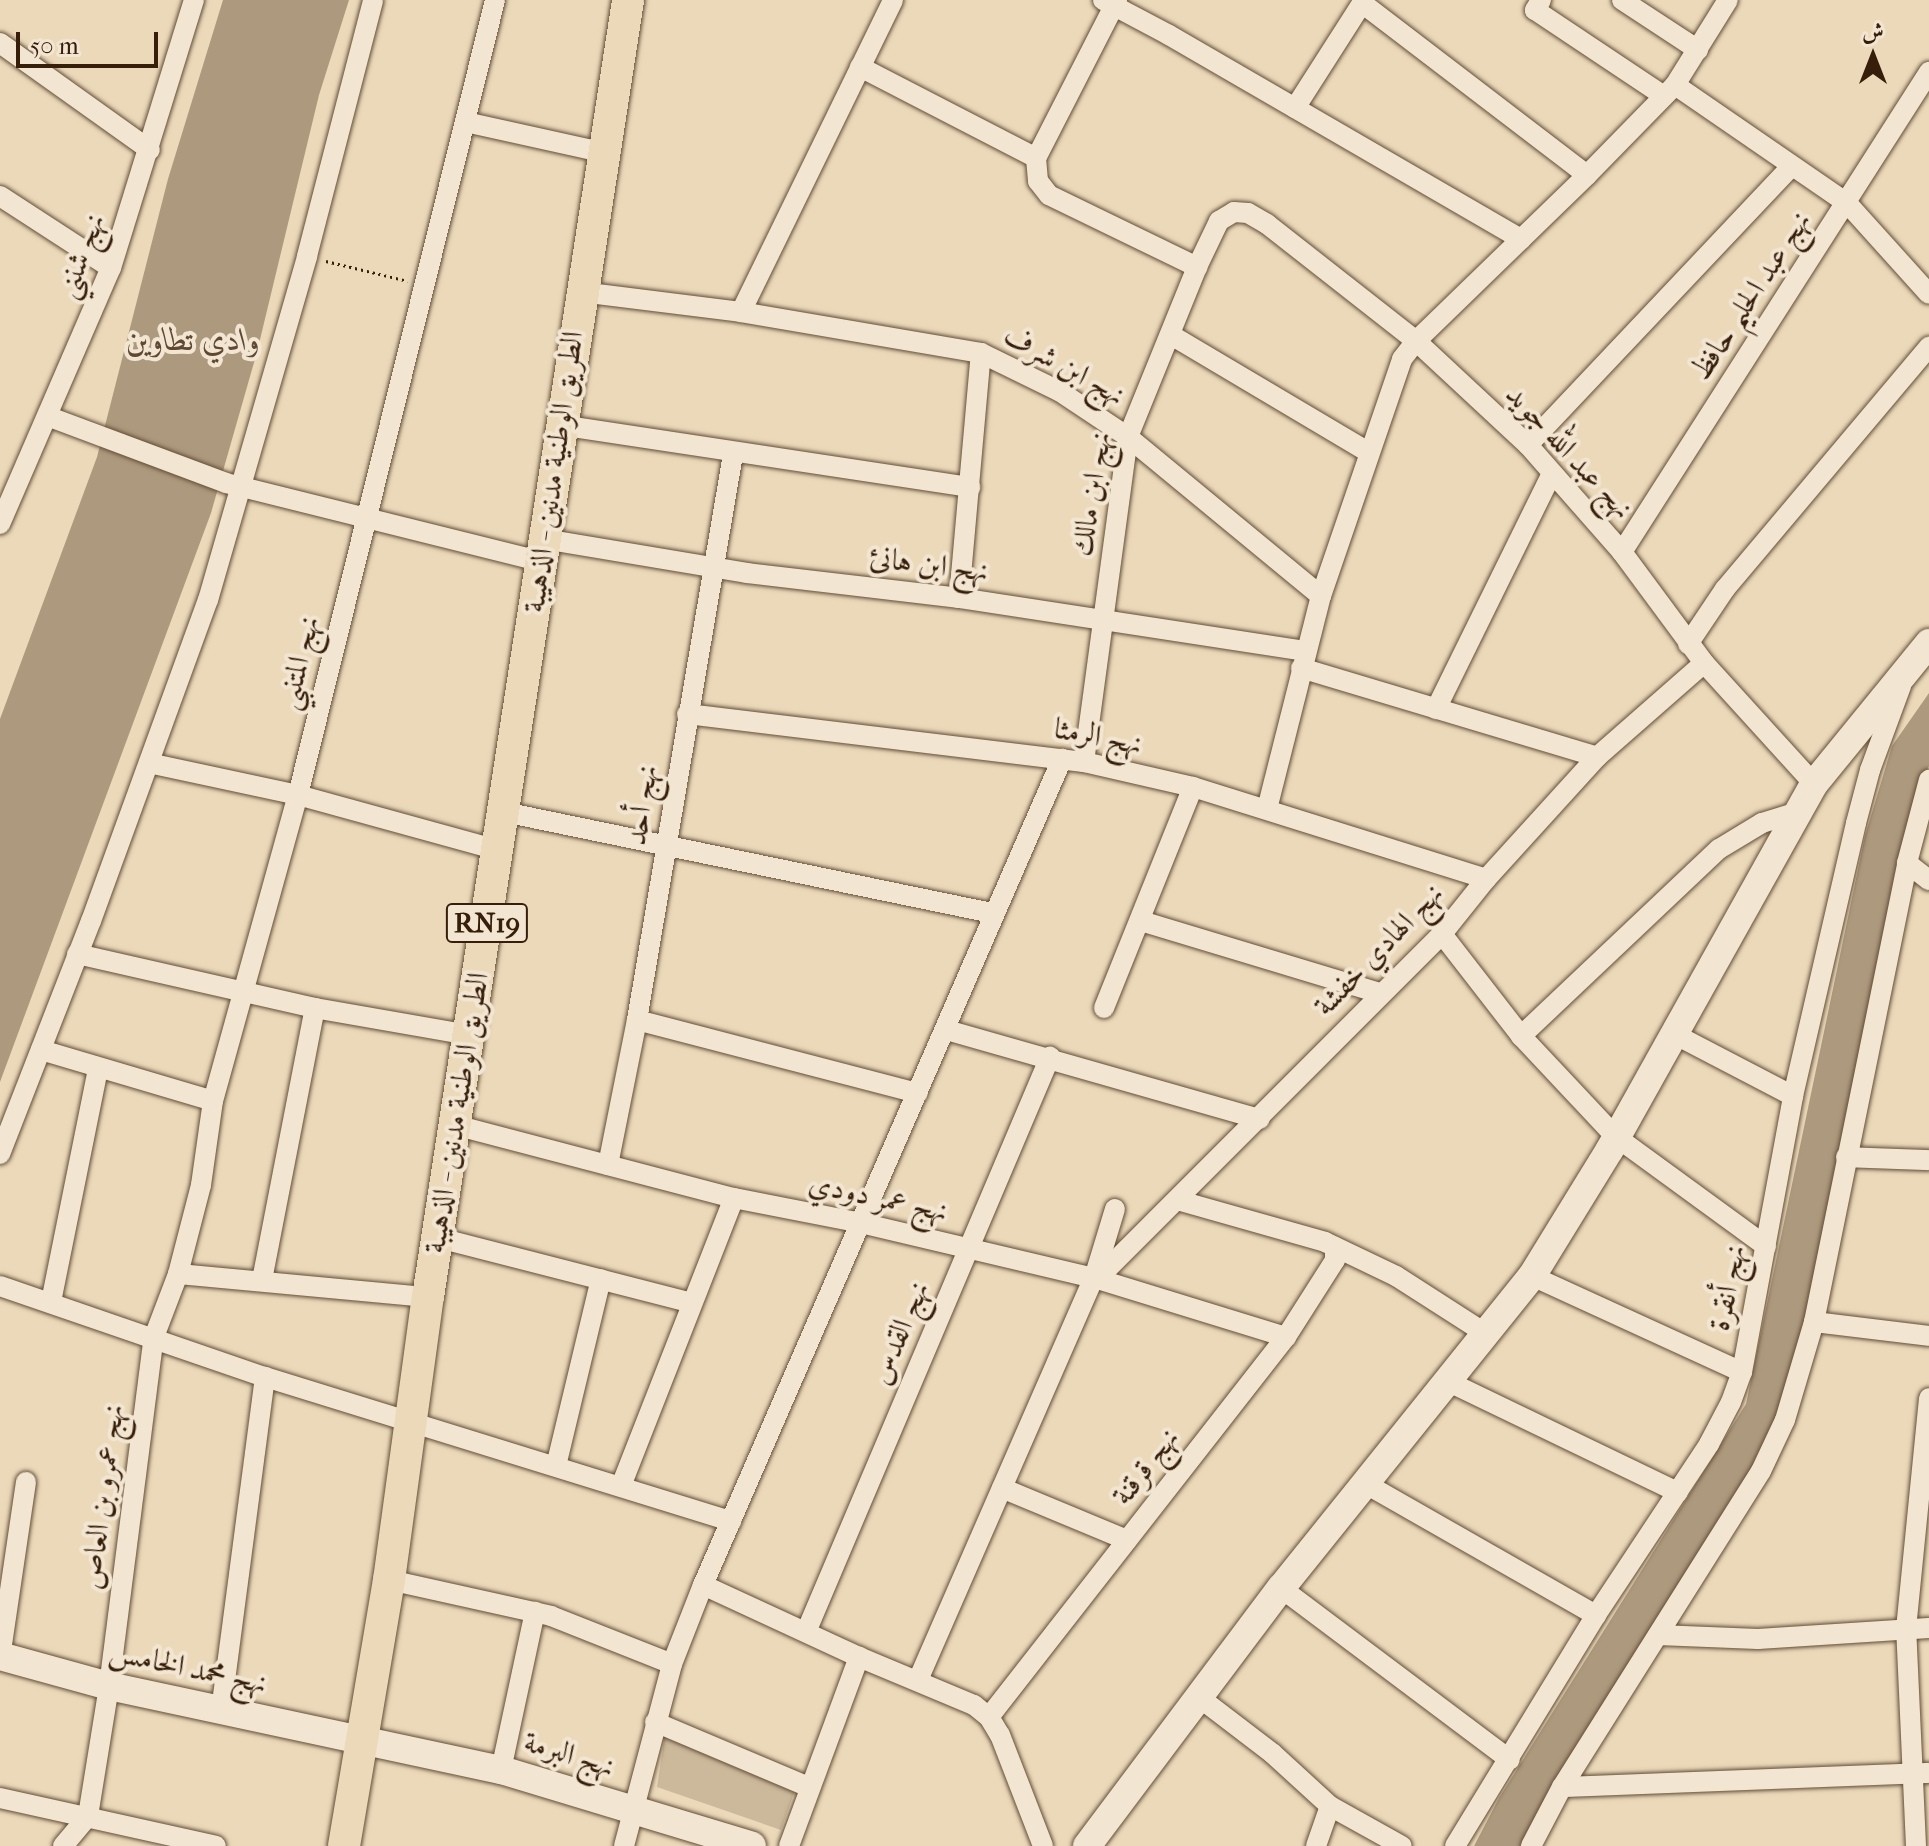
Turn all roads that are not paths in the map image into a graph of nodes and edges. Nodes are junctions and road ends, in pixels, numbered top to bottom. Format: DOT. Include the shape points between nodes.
graph roads {
  1 [pos="194,0"];
  2 [pos="373,0"];
  3 [pos="495,0"];
  4 [pos="628,0"];
  5 [pos="893,0"];
  6 [pos="1541,0"];
  7 [pos="1622,0"];
  8 [pos="1728,0"];
  9 [pos="1112,2"];
  10 [pos="1363,2"];
  11 [pos="0,43"];
  12 [pos="1698,50"];
  13 [pos="860,67"];
  14 [pos="1929,72"];
  15 [pos="1670,91"];
  16 [pos="1295,108"];
  17 [pos="465,122"];
  18 [pos="150,150"];
  19 [pos="602,152"];
  20 [pos="1036,158"];
  21 [pos="1792,166"];
  22 [pos="1587,175"];
  23 [pos="0,196"];
  24 [pos="1847,203"];
  25 [pos="1234,212"];
  26 [pos="1521,239"];
  27 [pos="1197,267"];
  28 [pos="111,268"];
  29 [pos="581,292"];
  30 [pos="1929,294"];
  31 [pos="741,312"];
  32 [pos="1171,335"];
  33 [pos="1416,341"];
  34 [pos="1929,347"];
  35 [pos="981,353"];
  36 [pos="47,416"];
  37 [pos="560,425"];
  38 [pos="1128,437"];
  39 [pos="1528,445"];
  40 [pos="1368,452"];
  41 [pos="733,454"];
  42 [pos="1551,475"];
  43 [pos="234,485"];
  44 [pos="970,487"];
  45 [pos="365,520"];
  46 [pos="0,524"];
  47 [pos="542,550"];
  48 [pos="1622,552"];
  49 [pos="712,566"];
  50 [pos="1321,596"];
  51 [pos="959,598"];
  52 [pos="1103,619"];
  53 [pos="1929,643"];
  54 [pos="1688,644"];
  55 [pos="1304,659"];
  56 [pos="1704,663"];
  57 [pos="1904,678"];
  58 [pos="1436,709"];
  59 [pos="687,714"];
  60 [pos="1597,757"];
  61 [pos="1062,759"];
  62 [pos="1084,762"];
  63 [pos="149,763"];
  64 [pos="1929,780"];
  65 [pos="1814,784"];
  66 [pos="1193,787"];
  67 [pos="298,795"];
  68 [pos="1267,809"];
  69 [pos="504,812"];
  70 [pos="1798,812"];
  71 [pos="665,846"];
  72 [pos="498,850"];
  73 [pos="1907,863"];
  74 [pos="1486,879"];
  75 [pos="1929,880"];
  76 [pos="993,913"];
  77 [pos="1141,921"];
  78 [pos="1442,934"];
  79 [pos="77,954"];
  80 [pos="246,990"];
  81 [pos="1379,993"];
  82 [pos="315,1008"];
  83 [pos="1104,1008"];
  84 [pos="637,1020"];
  85 [pos="947,1030"];
  86 [pos="469,1035"];
  87 [pos="1676,1035"];
  88 [pos="1521,1036"];
  89 [pos="41,1050"];
  90 [pos="1050,1057"];
  91 [pos="98,1068"];
  92 [pos="918,1093"];
  93 [pos="1793,1096"];
  94 [pos="213,1101"];
  95 [pos="1260,1119"];
  96 [pos="455,1125"];
  97 [pos="1615,1136"];
  98 [pos="0,1154"];
  99 [pos="1846,1157"];
  100 [pos="1929,1160"];
  101 [pos="608,1165"];
  102 [pos="734,1198"];
  103 [pos="1177,1200"];
  104 [pos="1115,1209"];
  105 [pos="861,1223"];
  106 [pos="439,1238"];
  107 [pos="1766,1246"];
  108 [pos="1335,1247"];
  109 [pos="968,1249"];
  110 [pos="178,1274"];
  111 [pos="1532,1276"];
  112 [pos="1096,1278"];
  113 [pos="601,1279"];
  114 [pos="262,1280"];
  115 [pos="0,1286"];
  116 [pos="428,1297"];
  117 [pos="51,1302"];
  118 [pos="692,1303"];
  119 [pos="1814,1322"];
  120 [pos="1488,1335"];
  121 [pos="1929,1336"];
  122 [pos="154,1337"];
  123 [pos="1286,1337"];
  124 [pos="1742,1372"];
  125 [pos="265,1377"];
  126 [pos="1449,1382"];
  127 [pos="1929,1398"];
  128 [pos="413,1421"];
  129 [pos="556,1466"];
  130 [pos="1924,1474"];
  131 [pos="26,1482"];
  132 [pos="1366,1484"];
  133 [pos="621,1486"];
  134 [pos="1002,1488"];
  135 [pos="1678,1492"];
  136 [pos="731,1521"];
  137 [pos="1127,1540"];
  138 [pos="389,1580"];
  139 [pos="703,1585"];
  140 [pos="1281,1588"];
  141 [pos="535,1612"];
  142 [pos="1596,1615"];
  143 [pos="1929,1628"];
  144 [pos="1906,1629"];
  145 [pos="806,1632"];
  146 [pos="1658,1635"];
  147 [pos="0,1657"];
  148 [pos="859,1657"];
  149 [pos="672,1664"];
  150 [pos="918,1680"];
  151 [pos="109,1686"];
  152 [pos="1200,1698"];
  153 [pos="221,1711"];
  154 [pos="989,1717"];
  155 [pos="655,1722"];
  156 [pos="363,1739"];
  157 [pos="1510,1760"];
  158 [pos="501,1770"];
  159 [pos="1921,1774"];
  160 [pos="809,1787"];
  161 [pos="1562,1787"];
  162 [pos="0,1798"];
  163 [pos="1330,1806"];
  164 [pos="635,1811"];
  165 [pos="88,1816"];
  166 [pos="350,1844"];
  167 [pos="63,1846"];
  168 [pos="216,1846"];
  169 [pos="624,1846"];
  170 [pos="752,1846"];
  171 [pos="789,1846"];
  172 [pos="1043,1846"];
  173 [pos="1087,1846"];
  174 [pos="1316,1846"];
  175 [pos="1402,1846"];
  176 [pos="1455,1846"];
  177 [pos="1531,1846"];
  178 [pos="1916,1846"];
  1 -- 18 [label="street, نهج شنني"];
  2 -- 43 [label="street" via="307,256"];
  3 -- 17 [label="street, نهج المتنبي"];
  4 -- 19 [label="main road, الطريق الوطنية مدنين - الذهيبة / RN19"];
  5 -- 13 [label="street"];
  6 -- 15 [label="street" via="1535,10"];
  7 -- 12 [label="street"];
  8 -- 12 [label="street"];
  9 -- 16 [label="street"];
  9 -- 20 [label="street"];
  10 -- 16 [label="street"];
  10 -- 22 [label="street"];
  11 -- 18 [label="street"];
  12 -- 15 [label="street"];
  13 -- 20 [label="street"];
  13 -- 31 [label="street"];
  14 -- 24 [label="street, نهج عبد الحليم حافظ"];
  15 -- 21 [label="street"];
  15 -- 22 [label="street"];
  16 -- 26 [label="street"];
  17 -- 19 [label="street"];
  17 -- 45 [label="street, نهج المتنبي"];
  18 -- 28 [label="street, نهج شنني"];
  19 -- 29 [label="main road, الطريق الوطنية مدنين - الذهيبة / RN19"];
  20 -- 27 [label="street" via="1038,181 1049,195"];
  21 -- 24 [label="street"];
  21 -- 39 [label="street"];
  22 -- 26 [label="street"];
  23 -- 28 [label="street"];
  24 -- 30 [label="street"];
  24 -- 48 [label="street, نهج عبد الحليم حافظ"];
  25 -- 27 [label="street, نهج ابن مالك" via="1219,221"];
  25 -- 33 [label="street, نهج عبد الله جويد" via="1267,224"];
  26 -- 33 [label="street"];
  27 -- 32 [label="street, نهج ابن مالك"];
  28 -- 36 [label="street, نهج شنني"];
  29 -- 31 [label="street, نهج ابن شرف"];
  29 -- 37 [label="main road, الطريق الوطنية مدنين - الذهيبة / RN19"];
  31 -- 35 [label="street, نهج ابن شرف"];
  32 -- 38 [label="street, نهج ابن مالك"];
  32 -- 40 [label="street"];
  33 -- 39 [label="street, نهج عبد الله جويد"];
  33 -- 40 [label="street" via="1402,359"];
  34 -- 54 [label="street" via="1725,589"];
  35 -- 38 [label="street, نهج ابن شرف" via="1059,391"];
  35 -- 44 [label="street"];
  36 -- 43 [label="street, نهج ابن هانئ"];
  36 -- 46 [label="street, نهج شنني"];
  37 -- 41 [label="street"];
  37 -- 47 [label="main road, الطريق الوطنية مدنين - الذهيبة / RN19"];
  38 -- 50 [label="street, نهج ابن شرف"];
  38 -- 52 [label="street, نهج ابن مالك"];
  39 -- 42 [label="street, نهج عبد الله جويد"];
  40 -- 50 [label="street"];
  41 -- 44 [label="street"];
  41 -- 49 [label="street, نهج أحد"];
  42 -- 48 [label="street, نهج عبد الله جويد"];
  42 -- 58 [label="street"];
  43 -- 45 [label="street, نهج ابن هانئ"];
  43 -- 63 [label="street" via="208,600"];
  44 -- 51 [label="street"];
  45 -- 47 [label="street, نهج ابن هانئ"];
  45 -- 67 [label="street, نهج المتنبي"];
  47 -- 49 [label="street, نهج ابن هانئ"];
  47 -- 69 [label="main road, الطريق الوطنية مدنين - الذهيبة / RN19"];
  48 -- 54 [label="street, نهج عبد الله جويد"];
  49 -- 51 [label="street, نهج ابن هانئ"];
  49 -- 59 [label="street, نهج أحد"];
  50 -- 55 [label="street"];
  51 -- 52 [label="street, نهج ابن هانئ"];
  52 -- 55 [label="street, نهج ابن هانئ"];
  52 -- 62 [label="street, نهج ابن مالك"];
  53 -- 57 [label="main road"];
  54 -- 56 [label="street, نهج عبد الله جويد"];
  55 -- 58 [label="street, نهج ابن هانئ"];
  55 -- 68 [label="street"];
  56 -- 60 [label="street, نهج الهادي خفشة"];
  56 -- 65 [label="street, نهج عبد الله جويد"];
  57 -- 65 [label="main road"];
  57 -- 93 [label="street, نهج أنقرة" via="1859,810"];
  58 -- 60 [label="street, نهج ابن هانئ"];
  59 -- 61 [label="street, نهج الرمثا"];
  59 -- 71 [label="street, نهج أحد"];
  60 -- 74 [label="street, نهج الهادي خفشة"];
  61 -- 62 [label="street, نهج الرمثا"];
  61 -- 76 [label="street"];
  62 -- 66 [label="street, نهج الرمثا"];
  63 -- 67 [label="street"];
  63 -- 79 [label="street"];
  64 -- 73 [label="street"];
  65 -- 70 [label="main road"];
  66 -- 68 [label="street, نهج الرمثا"];
  66 -- 77 [label="street"];
  67 -- 72 [label="street"];
  67 -- 80 [label="street, نهج المتنبي"];
  68 -- 74 [label="street, نهج الرمثا"];
  69 -- 71 [label="street"];
  69 -- 72 [label="main road, الطريق الوطنية مدنين - الذهيبة / RN19"];
  70 -- 87 [label="main road"];
  70 -- 88 [label="street" via="1762,823 1719,849"];
  71 -- 76 [label="street"];
  71 -- 84 [label="street, نهج أحد"];
  72 -- 86 [label="main road, الطريق الوطنية مدنين - الذهيبة / RN19"];
  73 -- 75 [label="street"];
  73 -- 99 [label="street"];
  74 -- 78 [label="street, نهج الهادي خفشة"];
  76 -- 85 [label="street"];
  77 -- 81 [label="street"];
  77 -- 83 [label="street"];
  78 -- 81 [label="street, نهج الهادي خفشة"];
  78 -- 88 [label="street"];
  79 -- 80 [label="street"];
  79 -- 89 [label="street"];
  80 -- 82 [label="street"];
  80 -- 94 [label="street, نهج المتنبي"];
  81 -- 95 [label="street, نهج الهادي خفشة"];
  82 -- 86 [label="street"];
  82 -- 114 [label="street"];
  84 -- 92 [label="street"];
  84 -- 101 [label="street, نهج أحد"];
  85 -- 90 [label="street"];
  85 -- 92 [label="street"];
  86 -- 96 [label="main road, الطريق الوطنية مدنين - الذهيبة / RN19"];
  87 -- 93 [label="street"];
  87 -- 97 [label="main road"];
  88 -- 97 [label="street"];
  89 -- 91 [label="street"];
  89 -- 98 [label="street"];
  90 -- 95 [label="street"];
  90 -- 109 [label="street, نهج القدس"];
  91 -- 94 [label="street"];
  91 -- 117 [label="street"];
  92 -- 105 [label="street"];
  93 -- 107 [label="street, نهج أنقرة"];
  94 -- 110 [label="street, نهج المتنبي" via="201,1185"];
  95 -- 103 [label="street, نهج الهادي خفشة"];
  96 -- 101 [label="street, نهج عمر دودي"];
  96 -- 106 [label="main road, الطريق الوطنية مدنين - الذهيبة / RN19"];
  97 -- 107 [label="street"];
  97 -- 111 [label="main road"];
  99 -- 100 [label="street"];
  99 -- 119 [label="street"];
  101 -- 102 [label="street, نهج عمر دودي"];
  102 -- 105 [label="street, نهج عمر دودي"];
  102 -- 118 [label="street"];
  103 -- 108 [label="street"];
  103 -- 112 [label="street, نهج الهادي خفشة"];
  104 -- 112 [label="street"];
  105 -- 109 [label="street, نهج عمر دودي"];
  105 -- 136 [label="street"];
  106 -- 113 [label="street"];
  106 -- 116 [label="main road, الطريق الوطنية مدنين - الذهيبة / RN19"];
  107 -- 124 [label="street, نهج أنقرة"];
  108 -- 120 [label="street" via="1396,1276"];
  108 -- 123 [label="street, نهج قرقنة" via="1335,1260"];
  109 -- 112 [label="street, نهج عمر دودي"];
  109 -- 145 [label="street, نهج القدس"];
  110 -- 114 [label="street"];
  110 -- 122 [label="street, نهج المتنبي"];
  111 -- 120 [label="main road"];
  111 -- 124 [label="street"];
  112 -- 123 [label="street, نهج عمر دودي"];
  112 -- 134 [label="street, نهج الهادي خفشة"];
  113 -- 118 [label="street"];
  113 -- 129 [label="street"];
  114 -- 116 [label="street"];
  115 -- 117 [label="street"];
  116 -- 128 [label="main road, الطريق الوطنية مدنين - الذهيبة / RN19"];
  117 -- 122 [label="street"];
  118 -- 133 [label="street"];
  119 -- 121 [label="street"];
  119 -- 146 [label="street" via="1785,1420 1761,1471"];
  120 -- 126 [label="main road"];
  122 -- 125 [label="street"];
  122 -- 151 [label="street, نهج عمرو بن العاص"];
  123 -- 137 [label="street, نهج قرقنة"];
  124 -- 135 [label="street, نهج أنقرة" via="1709,1444"];
  125 -- 128 [label="street"];
  125 -- 153 [label="street"];
  126 -- 132 [label="main road"];
  126 -- 135 [label="street"];
  127 -- 130 [label="street"];
  128 -- 129 [label="street"];
  128 -- 138 [label="main road, الطريق الوطنية مدنين - الذهيبة / RN19"];
  129 -- 133 [label="street"];
  130 -- 144 [label="street"];
  131 -- 147 [label="street"];
  132 -- 140 [label="main road"];
  132 -- 142 [label="street"];
  133 -- 136 [label="street"];
  134 -- 137 [label="street"];
  134 -- 150 [label="street, نهج الهادي خفشة"];
  135 -- 142 [label="street, نهج أنقرة"];
  136 -- 139 [label="street"];
  137 -- 154 [label="street, نهج قرقنة"];
  138 -- 141 [label="street"];
  138 -- 156 [label="main road, الطريق الوطنية مدنين - الذهيبة / RN19"];
  139 -- 145 [label="street"];
  139 -- 149 [label="street"];
  140 -- 152 [label="main road"];
  140 -- 157 [label="street"];
  141 -- 149 [label="street"];
  141 -- 158 [label="street"];
  142 -- 157 [label="street, نهج أنقرة"];
  143 -- 144 [label="street"];
  144 -- 146 [label="street" via="1758,1639"];
  144 -- 159 [label="street"];
  145 -- 148 [label="street"];
  146 -- 161 [label="street"];
  147 -- 151 [label="main road, نهج محمد الخامس"];
  148 -- 150 [label="street"];
  148 -- 160 [label="street"];
  149 -- 155 [label="street"];
  150 -- 154 [label="street"];
  151 -- 153 [label="main road, نهج محمد الخامس"];
  151 -- 165 [label="street, نهج عمرو بن العاص"];
  152 -- 163 [label="street"];
  152 -- 173 [label="main road"];
  153 -- 156 [label="main road, نهج محمد الخامس"];
  154 -- 172 [label="street"];
  155 -- 160 [label="street"];
  155 -- 164 [label="street"];
  156 -- 158 [label="main road, نهج البرمة"];
  156 -- 166 [label="main road, الطريق الوطنية مدنين - الذهيبة / RN19"];
  157 -- 176 [label="street, نهج أنقرة"];
  158 -- 164 [label="main road, نهج البرمة"];
  159 -- 161 [label="street"];
  159 -- 178 [label="street"];
  160 -- 171 [label="street"];
  161 -- 177 [label="street"];
  162 -- 165 [label="street"];
  163 -- 174 [label="street"];
  163 -- 175 [label="street"];
  164 -- 169 [label="street"];
  164 -- 170 [label="main road, نهج البرمة"];
  165 -- 167 [label="street"];
  165 -- 168 [label="street"];
}
